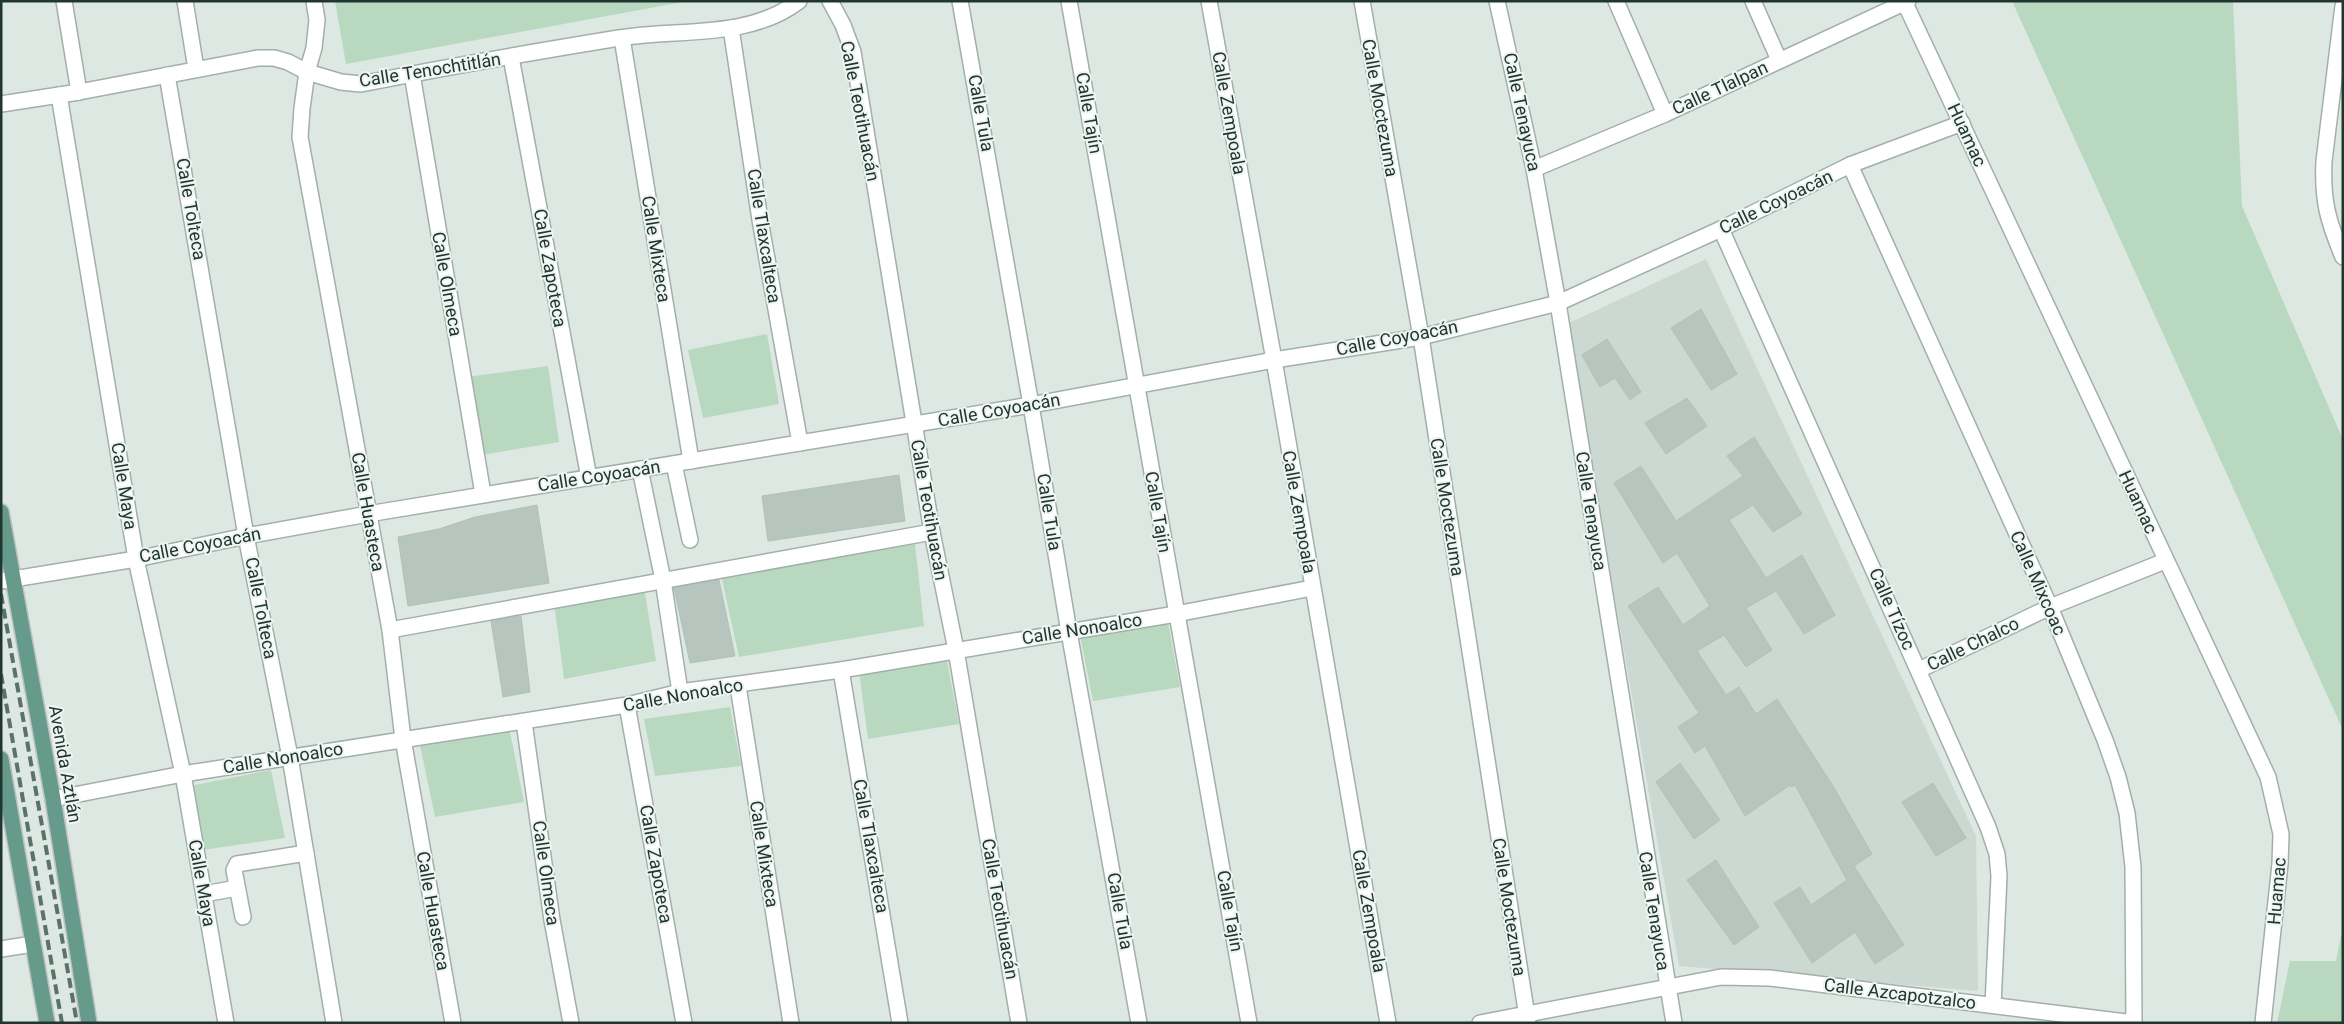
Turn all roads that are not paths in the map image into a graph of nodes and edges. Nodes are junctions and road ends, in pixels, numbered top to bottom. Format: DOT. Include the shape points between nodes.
graph roads {
  1 [pos="64,1"];
  2 [pos="185,1"];
  3 [pos="314,1"];
  4 [pos="799,1"];
  5 [pos="830,1"];
  6 [pos="960,1"];
  7 [pos="1068,1"];
  8 [pos="1209,1"];
  9 [pos="1362,1"];
  10 [pos="1497,1"];
  11 [pos="1616,1"];
  12 [pos="1753,1"];
  13 [pos="1906,2"];
  14 [pos="2343,6"];
  15 [pos="731,28"];
  16 [pos="622,38"];
  17 [pos="511,58"];
  18 [pos="1779,60"];
  19 [pos="196,69"];
  20 [pos="307,72"];
  21 [pos="412,74"];
  22 [pos="167,75"];
  23 [pos="79,92"];
  24 [pos="59,95"];
  25 [pos="1,104"];
  26 [pos="1665,114"];
  27 [pos="1962,123"];
  28 [pos="1850,166"];
  29 [pos="1534,169"];
  30 [pos="1721,228"];
  31 [pos="2343,257"];
  32 [pos="1558,303"];
  33 [pos="1421,337"];
  34 [pos="1274,360"];
  35 [pos="1136,385"];
  36 [pos="1031,405"];
  37 [pos="913,424"];
  38 [pos="800,443"];
  39 [pos="691,461"];
  40 [pos="674,464"];
  41 [pos="640,469"];
  42 [pos="588,478"];
  43 [pos="483,494"];
  44 [pos="1,512"];
  45 [pos="368,514"];
  46 [pos="932,532"];
  47 [pos="246,536"];
  48 [pos="690,540"];
  49 [pos="136,559"];
  50 [pos="2165,561"];
  51 [pos="7,580"];
  52 [pos="663,580"];
  53 [pos="1312,588"];
  54 [pos="2050,607"];
  55 [pos="1176,614"];
  56 [pos="390,630"];
  57 [pos="1069,632"];
  58 [pos="956,650"];
  59 [pos="841,670"];
  60 [pos="1920,670"];
  61 [pos="738,686"];
  62 [pos="680,692"];
  63 [pos="627,705"];
  64 [pos="524,722"];
  65 [pos="403,739"];
  66 [pos="290,757"];
  67 [pos="1,759"];
  68 [pos="183,774"];
  69 [pos="53,799"];
  70 [pos="306,853"];
  71 [pos="237,888"];
  72 [pos="204,894"];
  73 [pos="243,917"];
  74 [pos="33,944"];
  75 [pos="1,949"];
  76 [pos="1666,988"];
  77 [pos="1993,1005"];
  78 [pos="1527,1018"];
  79 [pos="47,1023"];
  80 [pos="89,1023"];
  81 [pos="226,1023"];
  82 [pos="334,1023"];
  83 [pos="453,1023"];
  84 [pos="571,1023"];
  85 [pos="684,1023"];
  86 [pos="791,1023"];
  87 [pos="900,1023"];
  88 [pos="1019,1023"];
  89 [pos="1139,1023"];
  90 [pos="1249,1023"];
  91 [pos="1388,1023"];
  92 [pos="1480,1023"];
  93 [pos="1674,1023"];
  94 [pos="2134,1023"];
  95 [pos="2263,1023"];
  1 -- 23 [label="street"];
  2 -- 19 [label="street"];
  3 -- 20 [label="street, Calle Huasteca" via="317,20"];
  4 -- 15 [label="street, Calle Tenochtitlán" via="768,19"];
  5 -- 37 [label="street, Calle Teotihuacán" via="852,52"];
  6 -- 36 [label="street, Calle Tula"];
  7 -- 35 [label="street, Calle Tajín"];
  8 -- 34 [label="street, Calle Zempoala"];
  9 -- 33 [label="street, Calle Moctezuma"];
  10 -- 29 [label="street, Calle Tenayuca"];
  11 -- 26 [label="street"];
  12 -- 18 [label="street"];
  13 -- 18 [label="street, Calle Tlalpan"];
  13 -- 27 [label="street, Huamac"];
  14 -- 31 [label="street" via="2322,187 2324,206"];
  15 -- 16 [label="street, Calle Tenochtitlán"];
  15 -- 38 [label="street, Calle Tlaxcalteca" via="760,220"];
  16 -- 17 [label="street, Calle Tenochtitlán"];
  16 -- 39 [label="street, Calle Mixteca"];
  17 -- 21 [label="street, Calle Tenochtitlán"];
  17 -- 42 [label="street, Calle Zapoteca"];
  18 -- 26 [label="street, Calle Tlalpan"];
  19 -- 20 [label="street, Calle Tenochtitlán" via="274,58"];
  19 -- 22 [label="street, Calle Tenochtitlán"];
  20 -- 21 [label="street, Calle Tenochtitlán" via="361,84"];
  20 -- 45 [label="street, Calle Huasteca" via="300,137"];
  21 -- 43 [label="street, Calle Olmeca"];
  22 -- 23 [label="street, Calle Tenochtitlán"];
  22 -- 47 [label="street, Calle Tolteca"];
  23 -- 24 [label="street, Calle Tenochtitlán"];
  24 -- 25 [label="street, Calle Tenochtitlán"];
  24 -- 49 [label="street, Calle Maya"];
  26 -- 29 [label="street, Calle Tlalpan"];
  27 -- 28 [label="street, Calle Coyoacán"];
  27 -- 50 [label="street, Huamac"];
  28 -- 30 [label="street, Calle Coyoacán"];
  28 -- 54 [label="street, Calle Mixcoac"];
  29 -- 32 [label="street, Calle Tenayuca"];
  30 -- 32 [label="street, Calle Coyoacán"];
  30 -- 60 [label="street, Calle Tízoc"];
  32 -- 33 [label="street, Calle Coyoacán"];
  32 -- 76 [label="street, Calle Tenayuca"];
  33 -- 34 [label="street, Calle Coyoacán"];
  33 -- 78 [label="street, Calle Moctezuma"];
  34 -- 35 [label="street, Calle Coyoacán"];
  34 -- 53 [label="street, Calle Zempoala"];
  35 -- 36 [label="street, Calle Coyoacán"];
  35 -- 55 [label="street, Calle Tajín"];
  36 -- 37 [label="street, Calle Coyoacán"];
  36 -- 57 [label="street, Calle Tula"];
  37 -- 38 [label="street, Calle Coyoacán"];
  37 -- 46 [label="street, Calle Teotihuacán"];
  38 -- 39 [label="street, Calle Coyoacán"];
  39 -- 40 [label="street, Calle Coyoacán"];
  40 -- 41 [label="street, Calle Coyoacán"];
  40 -- 48 [label="street"];
  41 -- 42 [label="street, Calle Coyoacán"];
  41 -- 52 [label="street"];
  42 -- 43 [label="street, Calle Coyoacán"];
  43 -- 45 [label="street, Calle Coyoacán"];
  44 -- 51 [label="main road, Avenida Aztlán"];
  45 -- 47 [label="street, Calle Coyoacán"];
  45 -- 56 [label="street, Calle Huasteca"];
  46 -- 52 [label="street"];
  46 -- 58 [label="street, Calle Teotihuacán"];
  47 -- 49 [label="street, Calle Coyoacán"];
  47 -- 66 [label="street, Calle Tolteca"];
  49 -- 51 [label="street, Calle Coyoacán"];
  49 -- 68 [label="street, Calle Maya"];
  50 -- 54 [label="street, Calle Chalco"];
  50 -- 95 [label="street, Huamac" via="2268,777 2281,834"];
  51 -- 69 [label="main road, Avenida Aztlán"];
  52 -- 56 [label="street"];
  52 -- 62 [label="street"];
  53 -- 55 [label="street, Calle Nonoalco"];
  53 -- 91 [label="street, Calle Zempoala"];
  54 -- 60 [label="street, Calle Chalco"];
  54 -- 94 [label="street, Calle Mixcoac" via="2106,740 2127,813 2133,866"];
  55 -- 57 [label="street, Calle Nonoalco"];
  55 -- 90 [label="street, Calle Tajín"];
  56 -- 65 [label="street, Calle Huasteca"];
  57 -- 58 [label="street, Calle Nonoalco"];
  57 -- 89 [label="street, Calle Tula"];
  58 -- 59 [label="street, Calle Nonoalco"];
  58 -- 88 [label="street, Calle Teotihuacán"];
  59 -- 61 [label="street, Calle Nonoalco"];
  59 -- 87 [label="street, Calle Tlaxcalteca"];
  60 -- 77 [label="street, Calle Tízoc" via="1997,854 1999,876"];
  61 -- 62 [label="street, Calle Nonoalco"];
  61 -- 86 [label="street, Calle Mixteca"];
  62 -- 63 [label="street, Calle Nonoalco"];
  63 -- 64 [label="street, Calle Nonoalco"];
  63 -- 85 [label="street, Calle Zapoteca"];
  64 -- 65 [label="street, Calle Nonoalco"];
  64 -- 84 [label="street, Calle Olmeca" via="552,920"];
  65 -- 66 [label="street, Calle Nonoalco"];
  65 -- 83 [label="street, Calle Huasteca"];
  66 -- 68 [label="street, Calle Nonoalco"];
  66 -- 70 [label="street, Calle Tolteca"];
  67 -- 74 [label="main road"];
  68 -- 69 [label="street, Calle Nonoalco"];
  68 -- 72 [label="street, Calle Maya"];
  69 -- 80 [label="main road, Avenida Aztlán"];
  70 -- 71 [label="street" via="237,864 234,870"];
  70 -- 82 [label="street, Calle Tolteca"];
  71 -- 72 [label="street"];
  71 -- 73 [label="street"];
  72 -- 81 [label="street, Calle Maya"];
  74 -- 75 [label="street"];
  74 -- 79 [label="main road"];
  76 -- 77 [label="street, Calle Azcapotzalco" via="1721,977 1770,978"];
  76 -- 78 [label="street, Calle Azcapotzalco"];
  76 -- 93 [label="street, Calle Tenayuca"];
  77 -- 94 [label="street, Calle Azcapotzalco"];
  78 -- 92 [label="street, Calle Azcapotzalco"];
}
